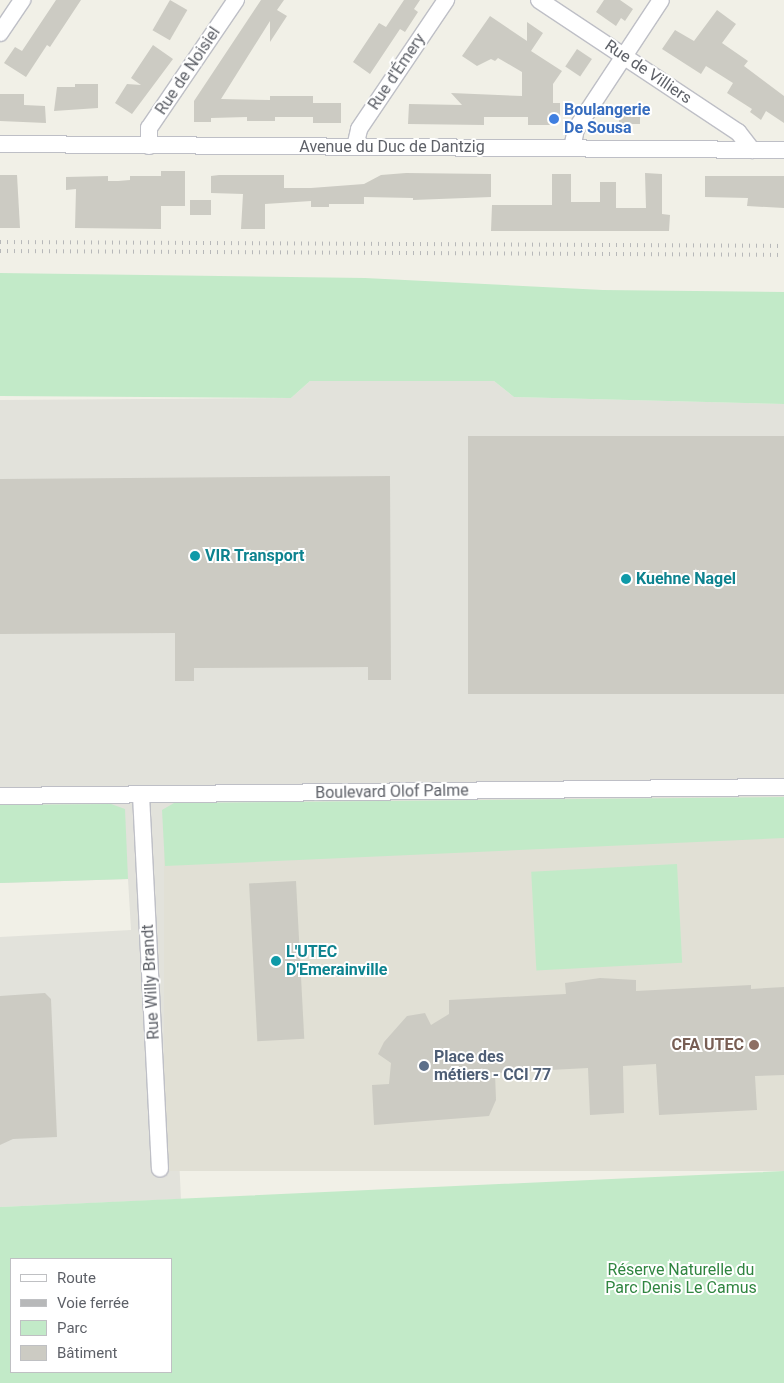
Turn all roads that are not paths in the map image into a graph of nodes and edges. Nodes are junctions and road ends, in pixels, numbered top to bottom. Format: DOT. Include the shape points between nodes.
graph roads {
  1 [pos="22,0"];
  2 [pos="236,0"];
  3 [pos="446,0"];
  4 [pos="539,0"];
  5 [pos="661,0"];
  6 [pos="0,32"];
  7 [pos="624,56"];
  8 [pos="0,144"];
  9 [pos="148,146"];
  10 [pos="355,147"];
  11 [pos="572,148"];
  12 [pos="752,150"];
  13 [pos="784,150"];
  14 [pos="784,787"];
  15 [pos="141,794"];
  16 [pos="0,796"];
  17 [pos="160,1169"];
  1 -- 6 [label="street"];
  2 -- 9 [label="street, Rue de Noisiel" via="149,128"];
  3 -- 10 [label="street, Rue d'Émery" via="359,129"];
  4 -- 7 [label="street, Rue de Villiers"];
  5 -- 7 [label="street"];
  7 -- 11 [label="street" via="576,129"];
  7 -- 12 [label="street, Rue de Villiers" via="738,132"];
  8 -- 9 [label="street, Avenue du Duc de Dantzig"];
  9 -- 10 [label="street, Avenue du Duc de Dantzig"];
  10 -- 11 [label="street, Avenue du Duc de Dantzig"];
  11 -- 12 [label="street, Avenue du Duc de Dantzig"];
  12 -- 13 [label="street, Avenue du Duc de Dantzig"];
  14 -- 15 [label="street, Boulevard Olof Palme"];
  15 -- 16 [label="street, Boulevard Olof Palme"];
  15 -- 17 [label="street, Rue Willy Brandt"];
}
